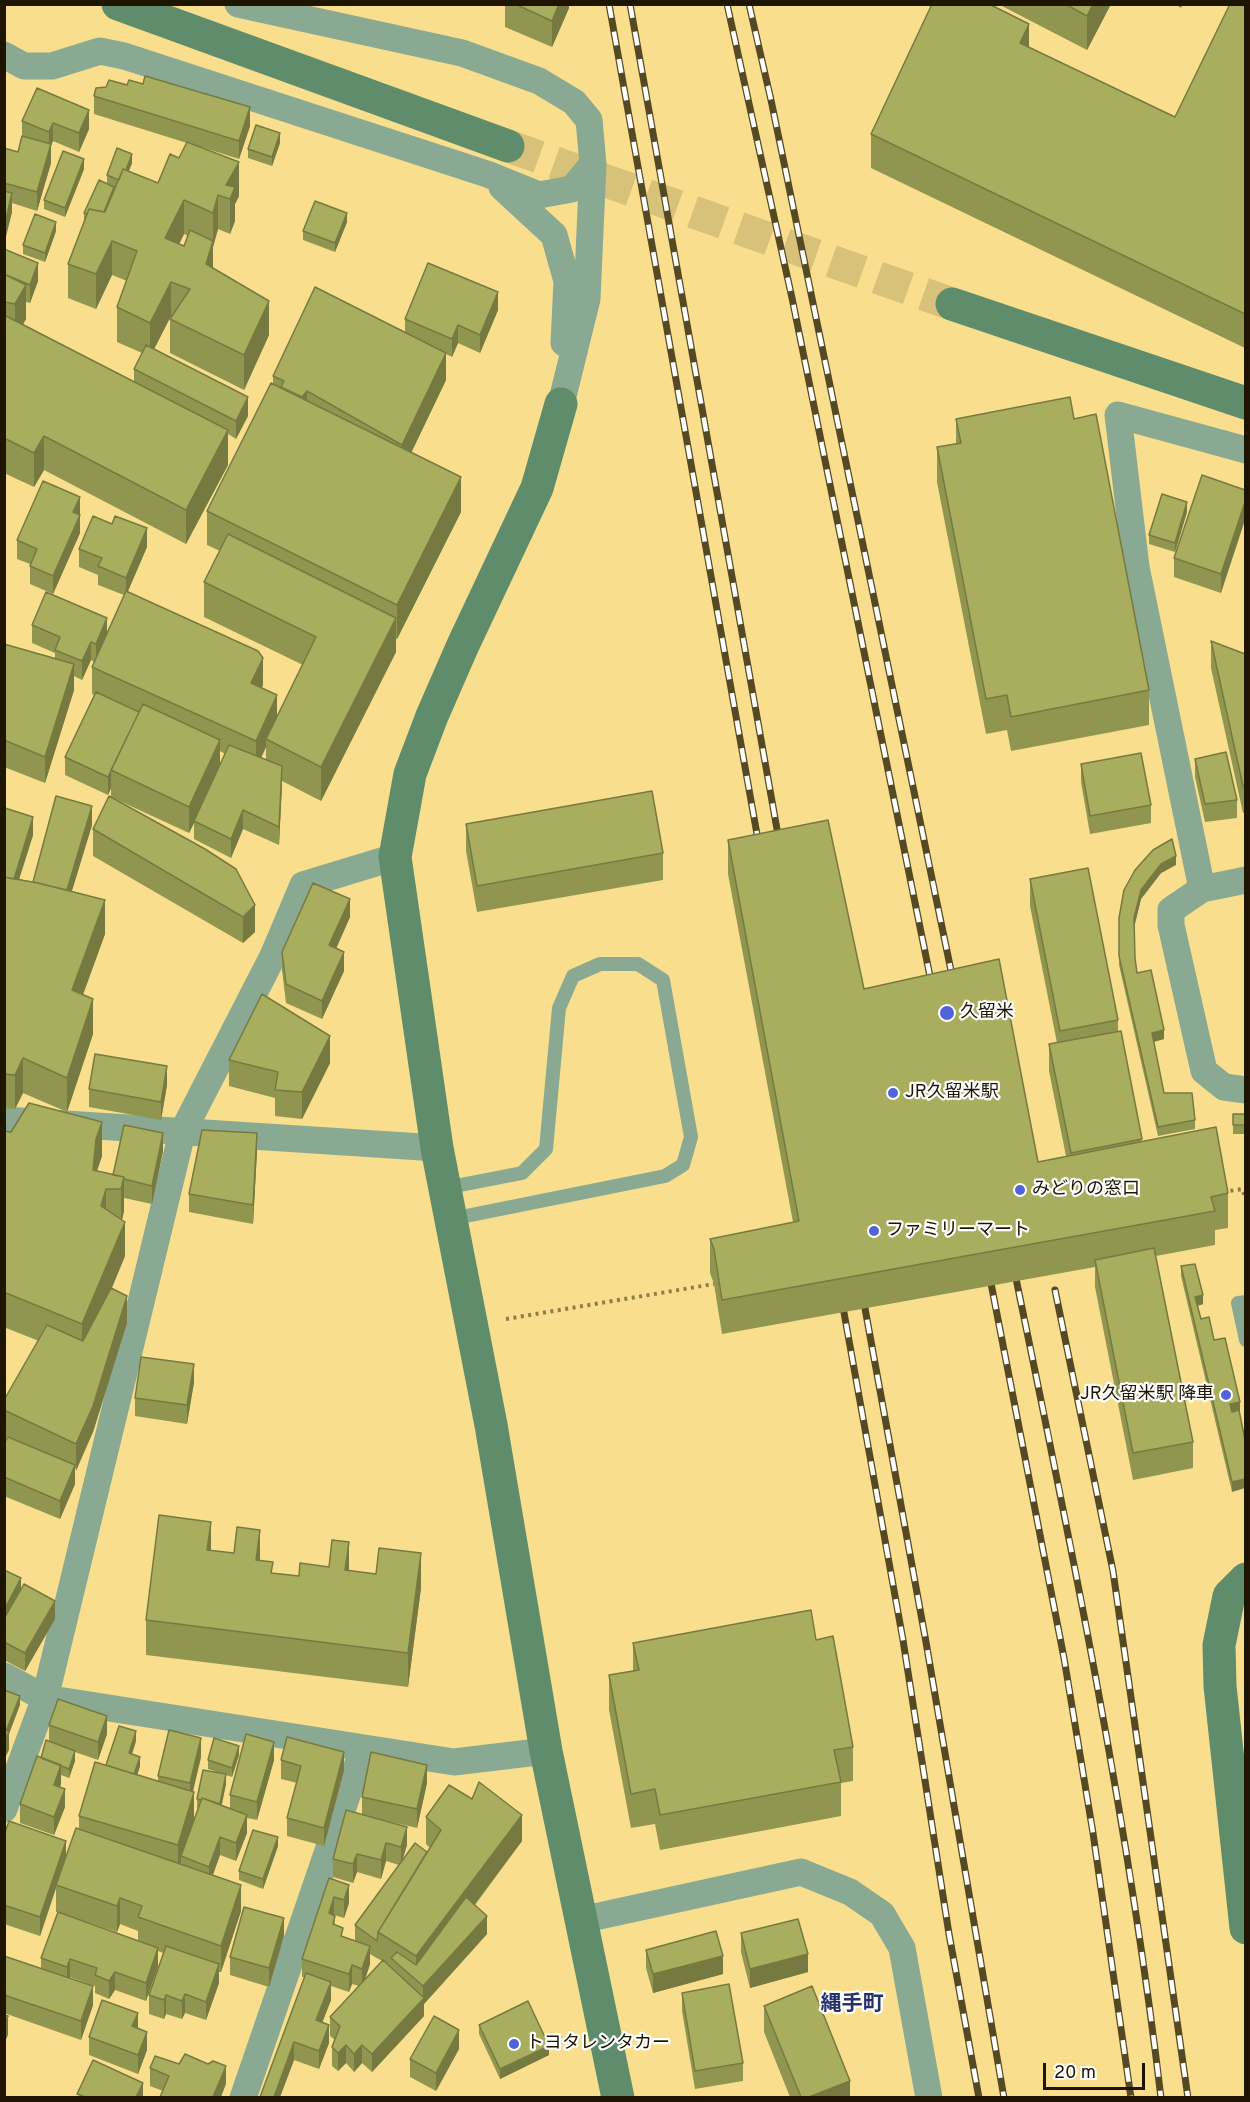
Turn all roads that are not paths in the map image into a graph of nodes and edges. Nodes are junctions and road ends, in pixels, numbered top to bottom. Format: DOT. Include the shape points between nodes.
graph roads {
  1 [pos="117,4"];
  2 [pos="238,4"];
  3 [pos="288,10"];
  4 [pos="4,55"];
  5 [pos="508,146"];
  6 [pos="593,164"];
  7 [pos="487,174"];
  8 [pos="952,304"];
  9 [pos="1245,403"];
  10 [pos="561,404"];
  11 [pos="1245,450"];
  12 [pos="395,857"];
  13 [pos="1245,880"];
  14 [pos="1202,889"];
  15 [pos="1245,1090"];
  16 [pos="4,1120"];
  17 [pos="182,1133"];
  18 [pos="437,1148"];
  19 [pos="444,1188"];
  20 [pos="451,1219"];
  21 [pos="1245,1302"];
  22 [pos="1245,1340"];
  23 [pos="1245,1579"];
  24 [pos="4,1676"];
  25 [pos="45,1698"];
  26 [pos="363,1749"];
  27 [pos="546,1751"];
  28 [pos="4,1809"];
  29 [pos="581,1920"];
  30 [pos="1245,1928"];
  31 [pos="243,2097"];
  32 [pos="618,2097"];
  33 [pos="929,2097"];
  1 -- 5 [label="street"];
  2 -- 3 [label="street"];
  3 -- 6 [label="street" via="462,53 539,81 574,102 589,120"];
  4 -- 7 [label="street" via="24,66 52,66 100,51 124,56"];
  6 -- 7 [label="street" via="572,189 539,195"];
  6 -- 10 [label="street" via="587,299"];
  7 -- 10 [label="street" via="554,235 567,281"];
  8 -- 9 [label="street"];
  10 -- 12 [label="street" via="537,488 463,645 410,774"];
  11 -- 14 [label="street" via="1118,415 1136,567"];
  12 -- 17 [label="street" via="303,885 273,956"];
  12 -- 18 [label="street"];
  13 -- 14 [label="street"];
  14 -- 15 [label="street" via="1171,910 1174,936 1204,1071 1224,1087"];
  16 -- 17 [label="street"];
  17 -- 18 [label="street"];
  17 -- 25 [label="street"];
  18 -- 19 [label="street"];
  19 -- 20 [label="street"];
  19 -- 20 [label="lane" via="522,1173 546,1149 559,1008 573,976 600,964 638,964 663,980 691,1137 683,1166 665,1176"];
  20 -- 27 [label="street" via="492,1425"];
  21 -- 22 [label="lane" via="1238,1303"];
  23 -- 30 [label="street" via="1229,1596 1219,1645"];
  24 -- 25 [label="street"];
  25 -- 26 [label="street"];
  25 -- 28 [label="street"];
  26 -- 27 [label="street" via="454,1762"];
  26 -- 31 [label="street"];
  27 -- 29 [label="street"];
  29 -- 32 [label="street"];
  29 -- 33 [label="street" via="801,1872 850,1892 882,1914 902,1948"];
}
